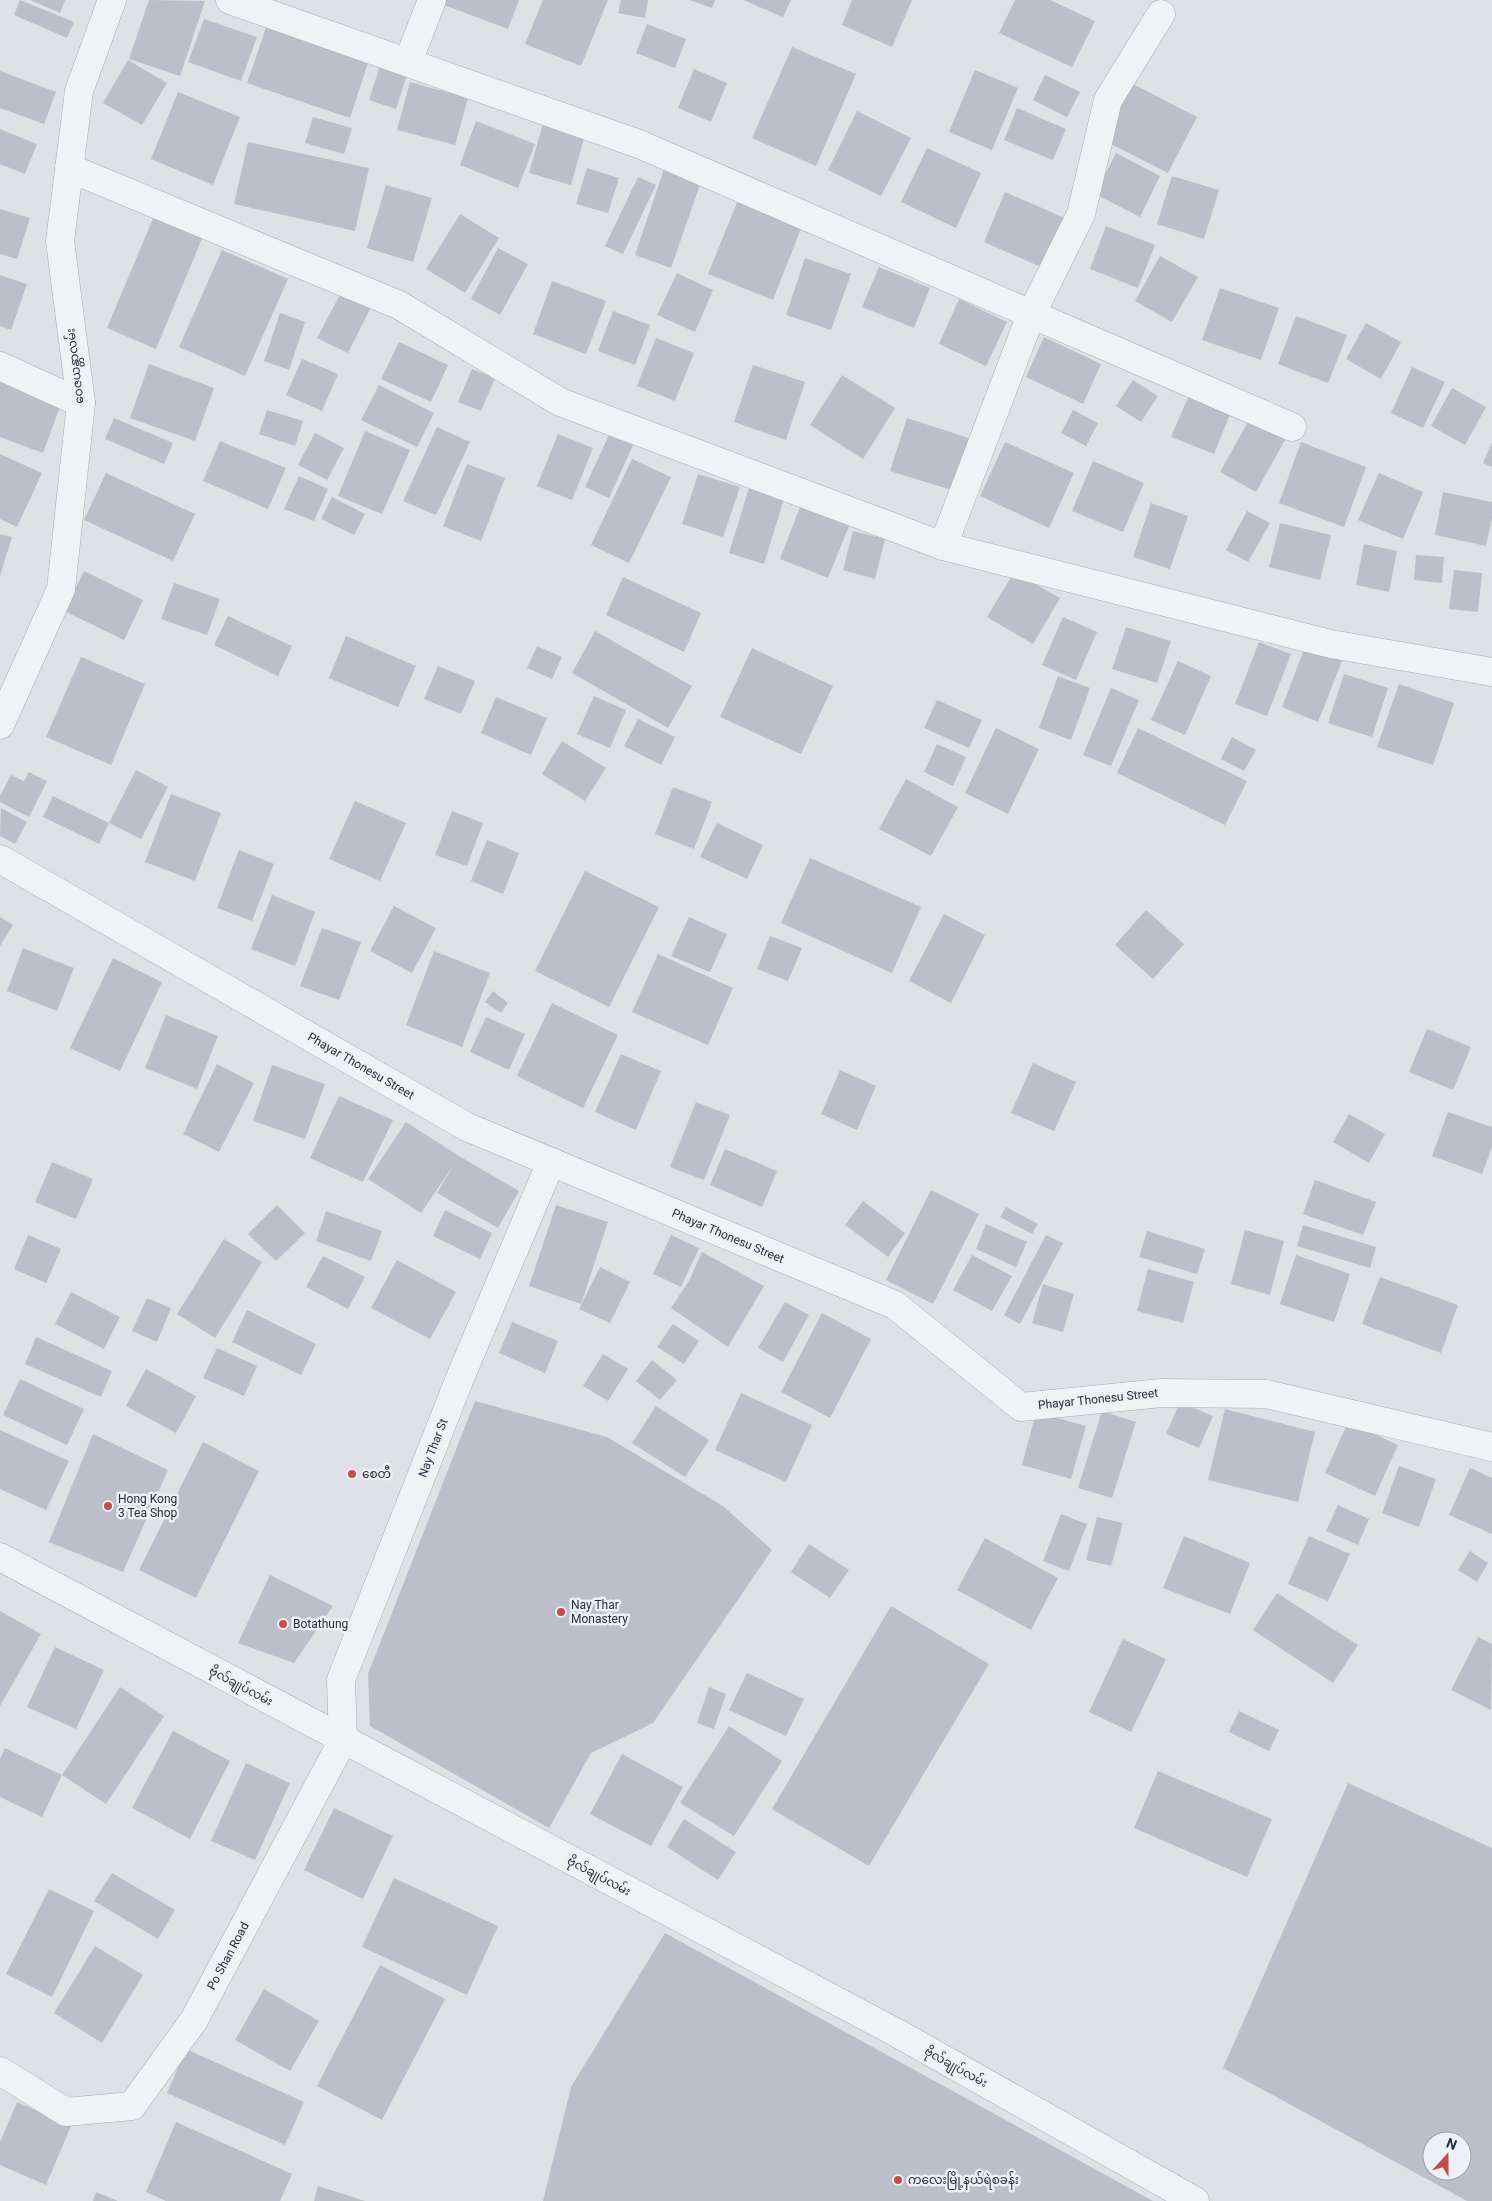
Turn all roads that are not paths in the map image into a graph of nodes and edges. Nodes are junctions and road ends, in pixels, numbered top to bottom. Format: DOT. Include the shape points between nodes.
graph roads {
  1 [pos="112,0"];
  2 [pos="230,0"];
  3 [pos="432,0"];
  4 [pos="1161,14"];
  5 [pos="408,62"];
  6 [pos="69,168"];
  7 [pos="1031,315"];
  8 [pos="0,366"];
  9 [pos="81,403"];
  10 [pos="1292,427"];
  11 [pos="943,546"];
  12 [pos="1492,672"];
  13 [pos="0,725"];
  14 [pos="0,859"];
  15 [pos="551,1162"];
  16 [pos="1492,1447"];
  17 [pos="0,1557"];
  18 [pos="344,1740"];
  19 [pos="0,2071"];
  20 [pos="1194,2201"];
  1 -- 6 [label="street, ဝေဇယန္တာလမ်း" via="79,91"];
  2 -- 5 [label="street"];
  3 -- 5 [label="street"];
  4 -- 7 [label="street" via="1108,100 1081,214"];
  5 -- 7 [label="street" via="639,144"];
  6 -- 9 [label="street, ဝေဇယန္တာလမ်း" via="60,241"];
  6 -- 11 [label="street" via="399,305 560,402"];
  7 -- 10 [label="street"];
  7 -- 11 [label="street"];
  8 -- 9 [label="street"];
  9 -- 13 [label="street, ဝေဇယန္တာလမ်း" via="61,590"];
  11 -- 12 [label="street" via="1331,644"];
  14 -- 15 [label="street, Phayar Thonesu Street" via="467,1127"];
  15 -- 16 [label="street, Phayar Thonesu Street" via="895,1305 1021,1407 1160,1393 1266,1394"];
  15 -- 18 [label="street, Nay Thar St" via="460,1378 342,1680"];
  17 -- 18 [label="street, ဗိုလ်ချုပ်လမ်း"];
  18 -- 19 [label="street, Po Shan Road" via="194,2020 132,2106 66,2112"];
  18 -- 20 [label="street, ဗိုလ်ချုပ်လမ်း" via="897,2033"];
}
